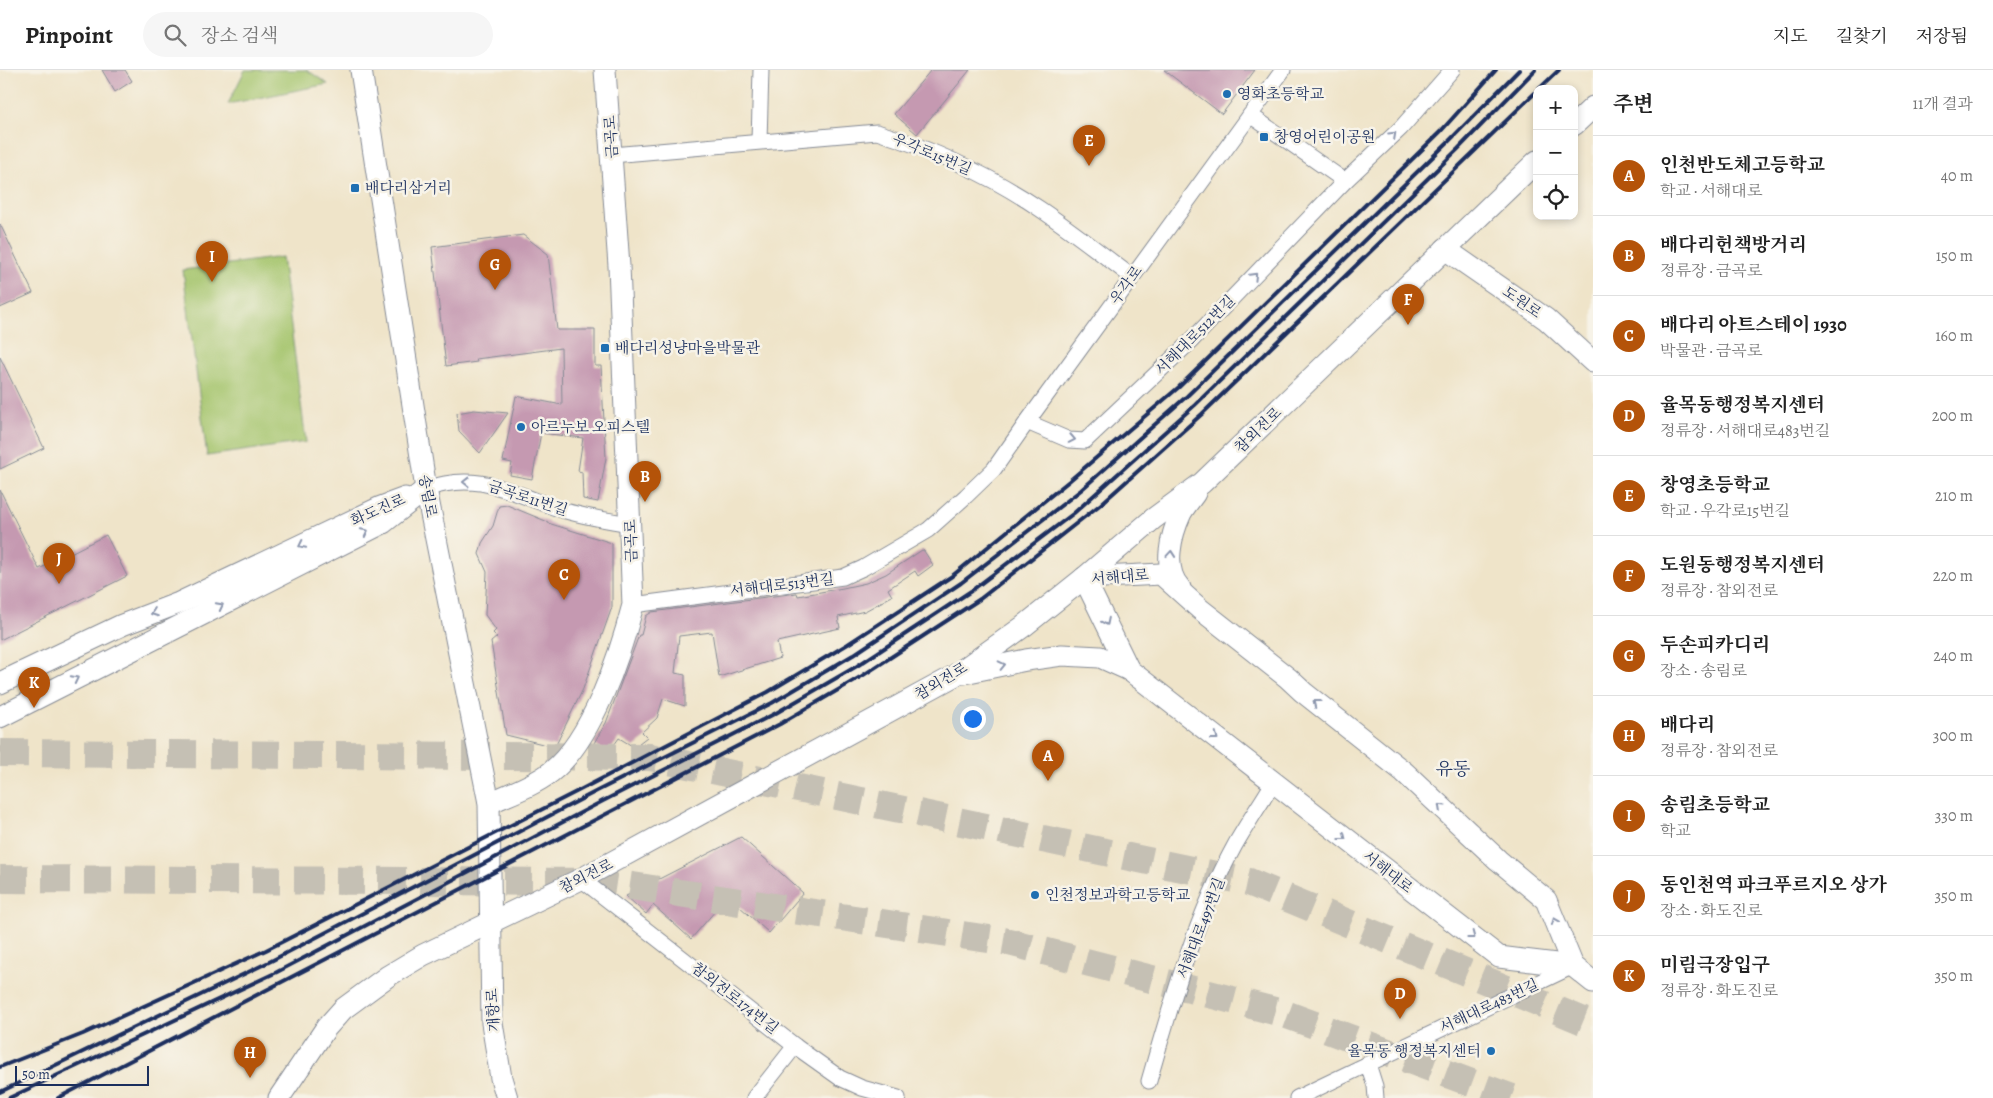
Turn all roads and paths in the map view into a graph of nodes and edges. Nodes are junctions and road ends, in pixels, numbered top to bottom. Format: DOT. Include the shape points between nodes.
graph roads {
  1 [pos="361,70"];
  2 [pos="605,70"];
  3 [pos="761,70"];
  4 [pos="1282,70"];
  5 [pos="1452,70"];
  6 [pos="1593,107"];
  7 [pos="1250,115"];
  8 [pos="1578,121"];
  9 [pos="759,141"];
  10 [pos="612,155"];
  11 [pos="1533,165"];
  12 [pos="1345,181"];
  13 [pos="1446,249"];
  14 [pos="1132,277"];
  15 [pos="1593,362"];
  16 [pos="1027,422"];
  17 [pos="1202,482"];
  18 [pos="426,489"];
  19 [pos="966,496"];
  20 [pos="631,524"];
  21 [pos="1084,578"];
  22 [pos="633,605"];
  23 [pos="1200,609"];
  24 [pos="1129,670"];
  25 [pos="954,676"];
  26 [pos="0,683"];
  27 [pos="0,717"];
  28 [pos="1273,783"];
  29 [pos="489,803"];
  30 [pos="581,879"];
  31 [pos="492,921"];
  32 [pos="1573,966"];
  33 [pos="1593,982"];
  34 [pos="795,1046"];
  35 [pos="1368,1064"];
  36 [pos="1149,1081"];
  37 [pos="279,1098"];
  38 [pos="507,1098"];
  39 [pos="754,1098"];
  40 [pos="898,1098"];
  41 [pos="1296,1098"];
  42 [pos="1376,1098"];
  1 -- 18 [label="main road, 송림로"];
  2 -- 10 [label="main road, 금곡로"];
  3 -- 9 [label="street"];
  4 -- 7 [label="street, 우각로"];
  12 -- 5 [label="street, 서해대로512번길, one-way" via="1401,128"];
  6 -- 8 [label="main road"];
  7 -- 12 [label="street"];
  7 -- 14 [label="street, 우각로"];
  9 -- 10 [label="street, 우각로15번길"];
  9 -- 14 [label="street, 우각로15번길" via="877,132 918,145 969,168 1039,208"];
  10 -- 20 [label="main road, 금곡로"];
  11 -- 13 [label="main road, 참외전로"];
  16 -- 12 [label="street, 서해대로512번길, one-way" via="1069,440 1086,441 1191,341"];
  13 -- 15 [label="main road, 도원로" via="1546,319"];
  13 -- 17 [label="main road, 참외전로"];
  14 -- 16 [label="street, 우각로"];
  16 -- 19 [label="street, 우각로" via="994,469"];
  17 -- 21 [label="main road, 참외전로"];
  23 -- 17 [label="main road, one-way" via="1173,581 1169,557 1182,512"];
  20 -- 18 [label="street, 금곡로11번길, one-way" via="594,519 499,486 470,481 442,483"];
  18 -- 26 [label="main road, 화도진로, one-way"];
  27 -- 18 [label="main road, 화도진로, one-way" via="383,523"];
  18 -- 29 [label="main road, 송림로"];
  19 -- 22 [label="street, 서해대로513번길" via="928,530 843,578"];
  20 -- 22 [label="main road, 금곡로"];
  21 -- 23 [label="main road, 서해대로" via="1161,574"];
  21 -- 24 [label="main road, 서해대로, one-way"];
  21 -- 25 [label="main road, 참외전로"];
  22 -- 29 [label="main road, 금곡로" via="609,677 576,745 551,772"];
  32 -- 23 [label="main road, 서해대로, one-way" via="1546,900 1404,772"];
  25 -- 24 [label="main road, one-way" via="1062,655 1100,657"];
  24 -- 28 [label="main road, 서해대로, one-way"];
  25 -- 30 [label="main road, 참외전로"];
  28 -- 32 [label="main road, 서해대로, one-way" via="1499,957"];
  28 -- 36 [label="street, 서해대로497번길" via="1235,846 1210,899 1170,1010"];
  29 -- 31 [label="main road, 송림로"];
  30 -- 31 [label="main road, 참외전로"];
  30 -- 34 [label="street, 참외전로174번길"];
  31 -- 37 [label="main road, 참외전로" via="416,959 343,1009 326,1028"];
  31 -- 38 [label="main road, 개항로" via="492,1023"];
  32 -- 33 [label="main road, 서해대로"];
  32 -- 35 [label="street, 서해대로483번길"];
  34 -- 39 [label="street"];
  34 -- 40 [label="street, 참외전로174번길" via="840,1078"];
  35 -- 41 [label="street, 서해대로483번길"];
  35 -- 42 [label="street"];
}
